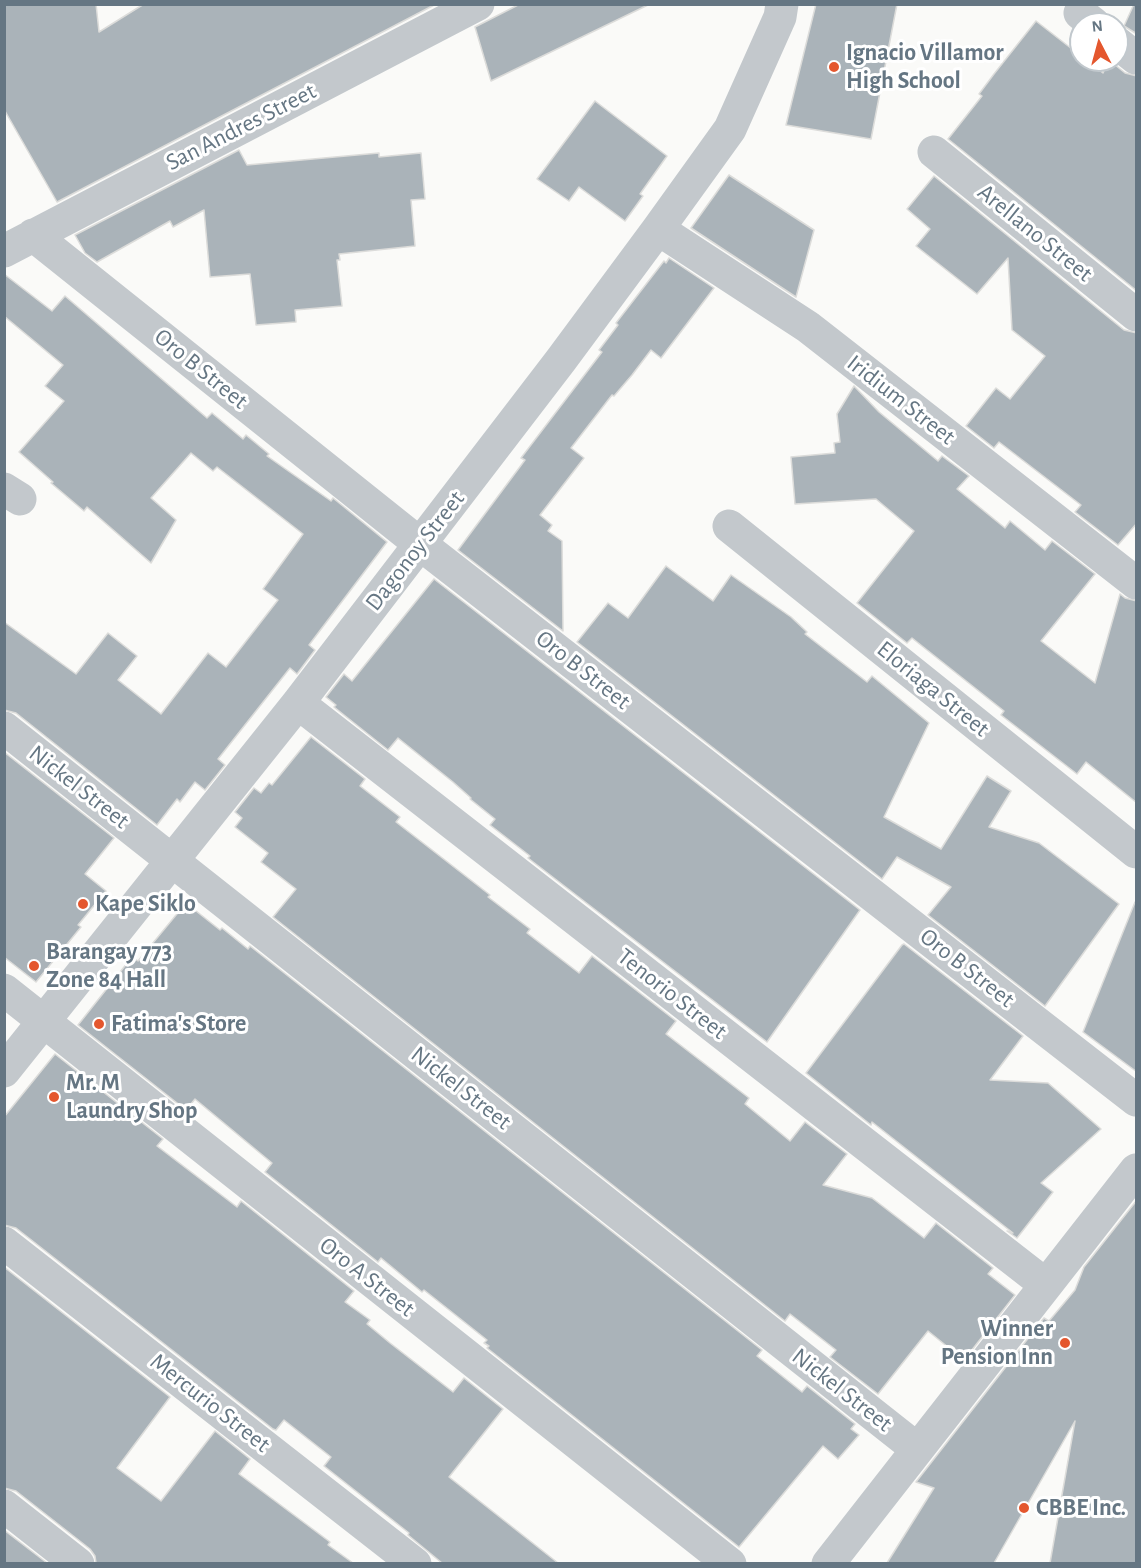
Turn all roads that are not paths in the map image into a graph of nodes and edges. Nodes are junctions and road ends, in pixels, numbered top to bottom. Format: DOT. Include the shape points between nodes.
graph roads {
  1 [pos="478,4"];
  2 [pos="782,4"];
  3 [pos="934,152"];
  4 [pos="658,229"];
  5 [pos="33,235"];
  6 [pos="4,251"];
  7 [pos="1137,315"];
  8 [pos="729,526"];
  9 [pos="420,544"];
  10 [pos="1137,583"];
  11 [pos="298,703"];
  12 [pos="4,728"];
  13 [pos="1137,852"];
  14 [pos="172,861"];
  15 [pos="4,990"];
  16 [pos="44,1022"];
  17 [pos="4,1071"];
  18 [pos="1137,1100"];
  19 [pos="1137,1170"];
  20 [pos="4,1243"];
  21 [pos="1046,1286"];
  22 [pos="917,1449"];
  23 [pos="4,1506"];
  24 [pos="78,1563"];
  25 [pos="415,1563"];
  26 [pos="730,1563"];
  27 [pos="828,1563"];
  1 -- 5 [label="street, San Andres Street"];
  2 -- 4 [label="street, Dagonoy Street" via="780,17 730,129"];
  3 -- 7 [label="street, Arellano Street"];
  4 -- 9 [label="street, Dagonoy Street"];
  4 -- 10 [label="street, Iridium Street" via="808,327"];
  5 -- 6 [label="street, San Andres Street"];
  5 -- 9 [label="street, Oro B Street"];
  8 -- 13 [label="street, Eloriaga Street"];
  9 -- 11 [label="street, Dagonoy Street"];
  9 -- 18 [label="street, Oro B Street"];
  11 -- 14 [label="street, Dagonoy Street"];
  11 -- 21 [label="street, Tenorio Street"];
  12 -- 14 [label="street, Nickel Street"];
  14 -- 16 [label="street, Dagonoy Street"];
  14 -- 22 [label="street, Nickel Street"];
  15 -- 16 [label="street, Oro A Street"];
  16 -- 17 [label="street, Dagonoy Street"];
  16 -- 26 [label="street, Oro A Street"];
  19 -- 21 [label="street"];
  20 -- 25 [label="street, Mercurio Street"];
  21 -- 22 [label="street"];
  22 -- 27 [label="street"];
  23 -- 24 [label="street"];
}
